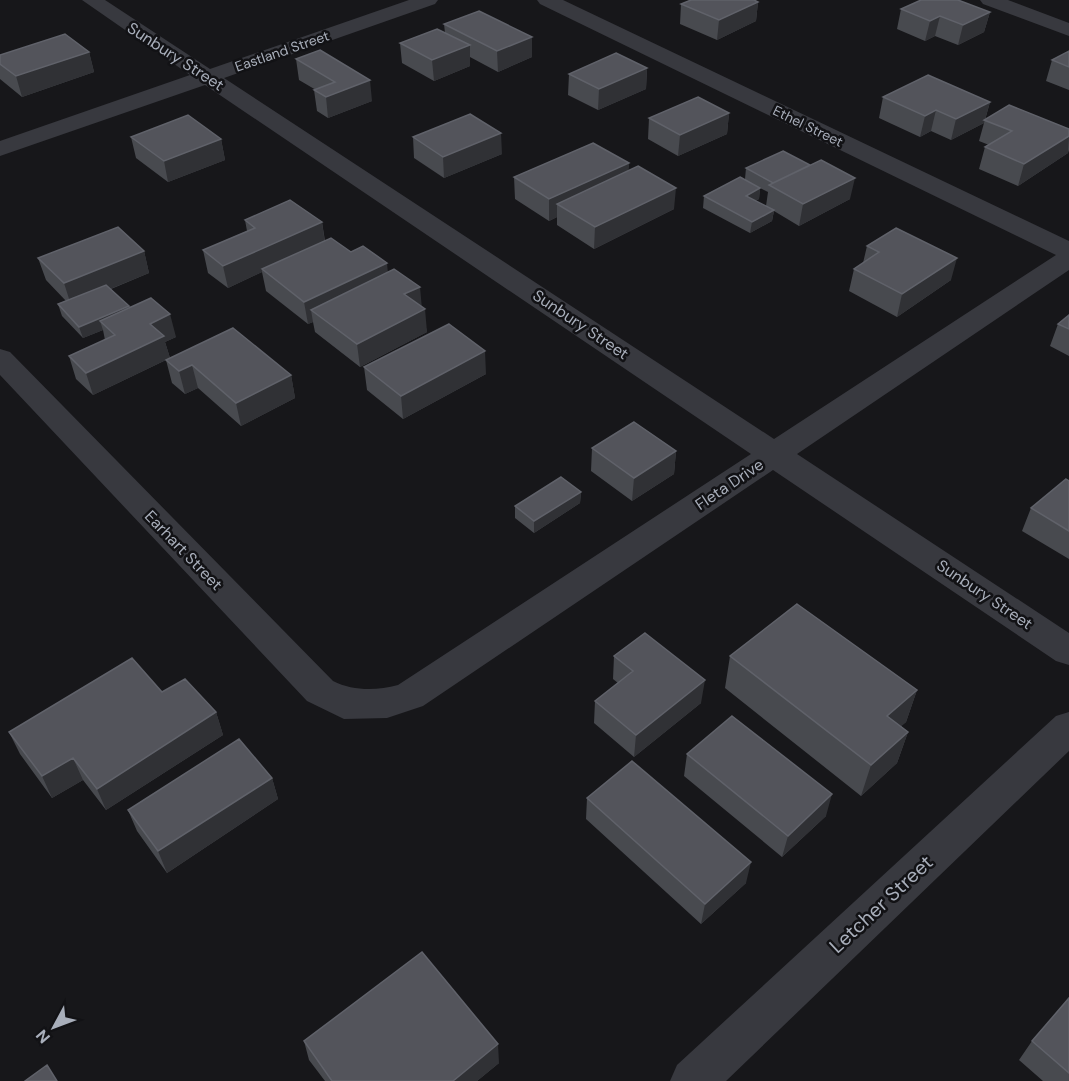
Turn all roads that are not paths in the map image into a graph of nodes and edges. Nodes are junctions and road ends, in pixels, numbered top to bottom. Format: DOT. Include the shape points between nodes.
graph roads {
  1 [pos="92,0"];
  2 [pos="428,0"];
  3 [pos="547,0"];
  4 [pos="990,0"];
  5 [pos="1069,30"];
  6 [pos="208,76"];
  7 [pos="0,149"];
  8 [pos="1069,251"];
  9 [pos="1069,258"];
  10 [pos="0,358"];
  11 [pos="775,454"];
  12 [pos="1069,651"];
  13 [pos="387,703"];
  14 [pos="1069,727"];
  15 [pos="693,1081"];
  1 -- 6 [label="street, Sunbury Street"];
  2 -- 6 [label="street, Eastland Street"];
  3 -- 8 [label="street, Ethel Street"];
  4 -- 5 [label="street"];
  6 -- 7 [label="street, Eastland Street"];
  6 -- 11 [label="street, Sunbury Street"];
  9 -- 11 [label="street, Fleta Drive"];
  10 -- 13 [label="street, Earhart Street" via="320,692 344,704"];
  11 -- 12 [label="street, Sunbury Street"];
  11 -- 13 [label="street, Fleta Drive" via="410,696"];
  14 -- 15 [label="street, Letcher Street"];
}
